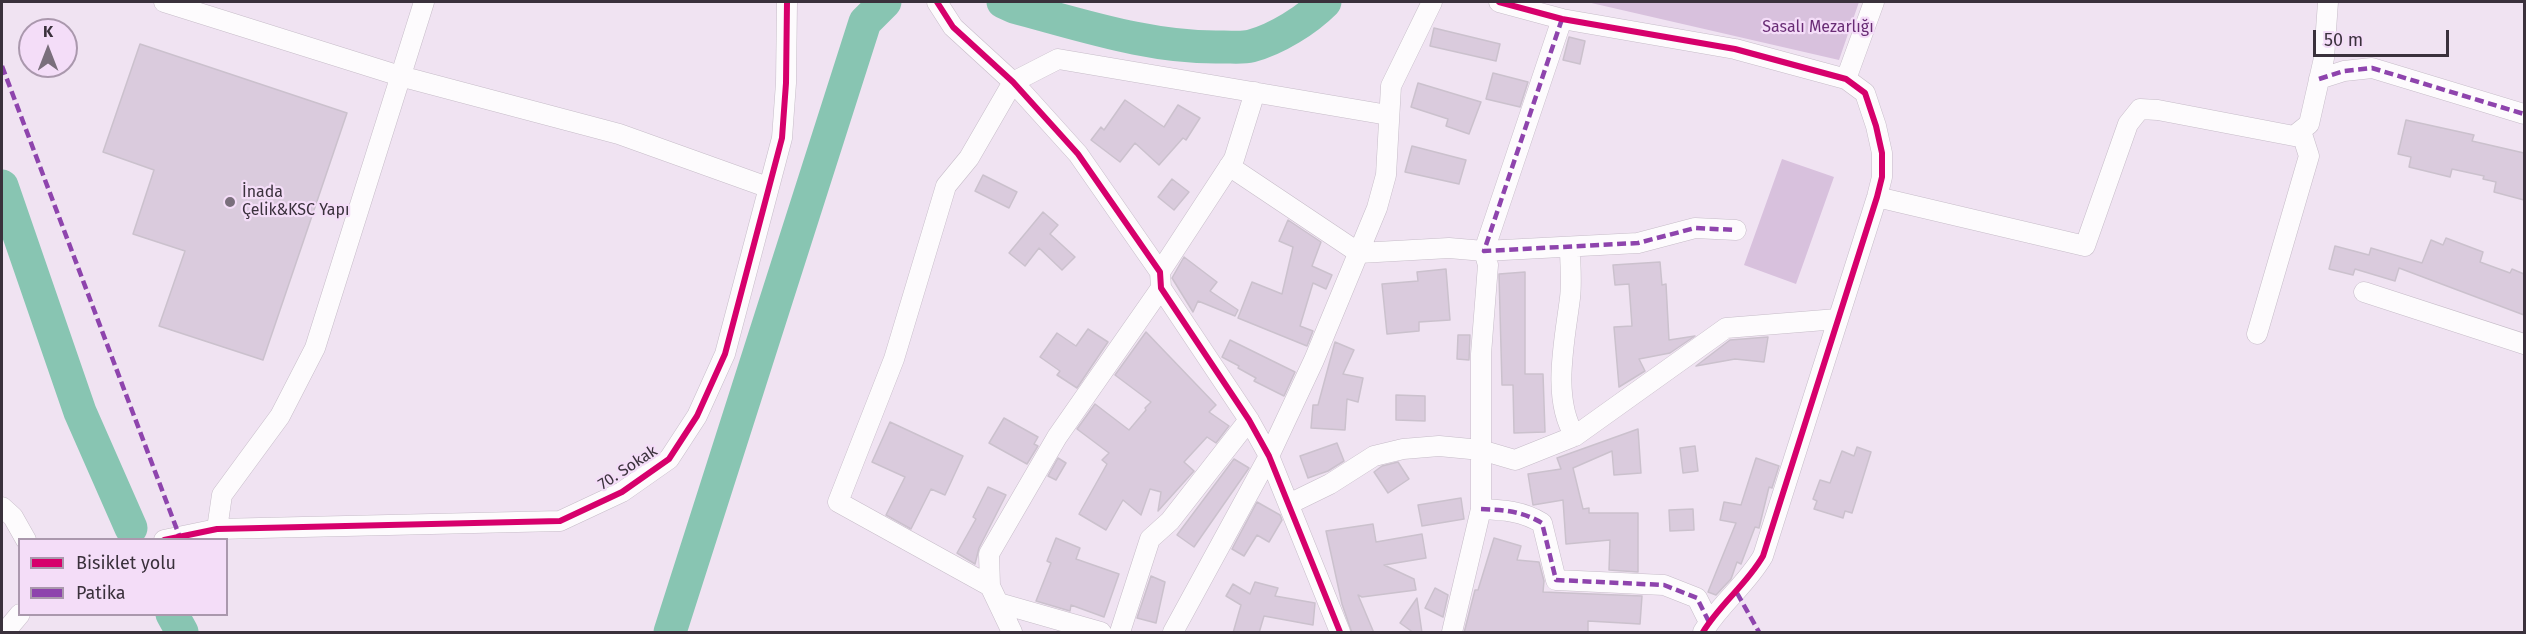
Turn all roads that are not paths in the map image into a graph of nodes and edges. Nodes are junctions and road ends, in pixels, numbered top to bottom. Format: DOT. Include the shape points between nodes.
graph roads {
  1 [pos="164,2"];
  2 [pos="424,2"];
  3 [pos="787,2"];
  4 [pos="1432,2"];
  5 [pos="1499,2"];
  6 [pos="1874,2"];
  7 [pos="2328,2"];
  8 [pos="939,4"];
  9 [pos="1562,19"];
  10 [pos="400,76"];
  11 [pos="1846,79"];
  12 [pos="2319,79"];
  13 [pos="1012,82"];
  14 [pos="1255,92"];
  15 [pos="2524,114"];
  16 [pos="1388,115"];
  17 [pos="2301,130"];
  18 [pos="1229,166"];
  19 [pos="767,187"];
  20 [pos="1877,197"];
  21 [pos="1736,230"];
  22 [pos="1569,247"];
  23 [pos="1484,251"];
  24 [pos="1359,253"];
  25 [pos="1160,280"];
  26 [pos="2364,292"];
  27 [pos="1837,319"];
  28 [pos="2257,334"];
  29 [pos="2524,344"];
  30 [pos="1249,420"];
  31 [pos="1575,436"];
  32 [pos="1481,450"];
  33 [pos="1269,456"];
  34 [pos="1288,504"];
  35 [pos="2,507"];
  36 [pos="1481,509"];
  37 [pos="217,529"];
  38 [pos="25,538"];
  39 [pos="174,538"];
  40 [pos="994,595"];
  41 [pos="18,616"];
  42 [pos="1706,627"];
  43 [pos="4,633"];
  44 [pos="1012,633"];
  45 [pos="1101,633"];
  46 [pos="1120,633"];
  47 [pos="1173,633"];
  48 [pos="1340,633"];
  49 [pos="1452,633"];
  1 -- 10 [label="street"];
  2 -- 10 [label="street"];
  3 -- 19 [label="street, 70. Sokak" via="782,138"];
  4 -- 16 [label="street" via="1392,86"];
  5 -- 9 [label="street"];
  6 -- 11 [label="street"];
  7 -- 12 [label="street"];
  8 -- 13 [label="street" via="953,27"];
  9 -- 11 [label="street" via="1735,49"];
  9 -- 23 [label="street"];
  10 -- 19 [label="street" via="619,134"];
  10 -- 37 [label="street" via="315,348 280,416 222,495"];
  11 -- 20 [label="street" via="1866,93 1876,126 1882,153"];
  12 -- 15 [label="street" via="2344,70 2372,68"];
  12 -- 17 [label="street" via="2309,124"];
  13 -- 14 [label="street" via="1058,59"];
  13 -- 25 [label="street" via="1078,154"];
  13 -- 40 [label="street" via="969,158 946,186 894,359 838,502"];
  14 -- 16 [label="street"];
  14 -- 18 [label="street"];
  16 -- 24 [label="street" via="1386,176"];
  17 -- 20 [label="street" via="2294,136 2140,109 2128,124 2085,246"];
  17 -- 28 [label="street" via="2308,156"];
  18 -- 24 [label="street"];
  18 -- 25 [label="street"];
  19 -- 37 [label="street, 70. Sokak" via="725,354 697,416 669,459 622,492 560,521"];
  20 -- 27 [label="street"];
  21 -- 22 [label="street" via="1695,228 1638,243"];
  22 -- 23 [label="street"];
  22 -- 31 [label="street" via="1571,296 1561,369 1568,426"];
  23 -- 24 [label="street" via="1449,248"];
  23 -- 32 [label="street" via="1488,275 1481,354"];
  24 -- 33 [label="street"];
  25 -- 30 [label="street"];
  25 -- 40 [label="street" via="999,532 989,554"];
  26 -- 29 [label="street"];
  27 -- 31 [label="street" via="1726,328"];
  27 -- 42 [label="street" via="1764,556 1750,578"];
  30 -- 33 [label="street"];
  30 -- 46 [label="street" via="1170,520 1150,539"];
  31 -- 32 [label="street" via="1515,460"];
  32 -- 34 [label="street" via="1439,446 1374,456 1330,484"];
  32 -- 36 [label="street"];
  33 -- 34 [label="street"];
  33 -- 47 [label="street"];
  34 -- 48 [label="street"];
  35 -- 38 [label="street"];
  36 -- 42 [label="street" via="1511,510 1542,523 1556,580 1664,585 1697,598"];
  36 -- 49 [label="street"];
  37 -- 39 [label="street, 70. Sokak"];
  40 -- 44 [label="street"];
  40 -- 45 [label="street"];
  41 -- 43 [label="street"];
}
